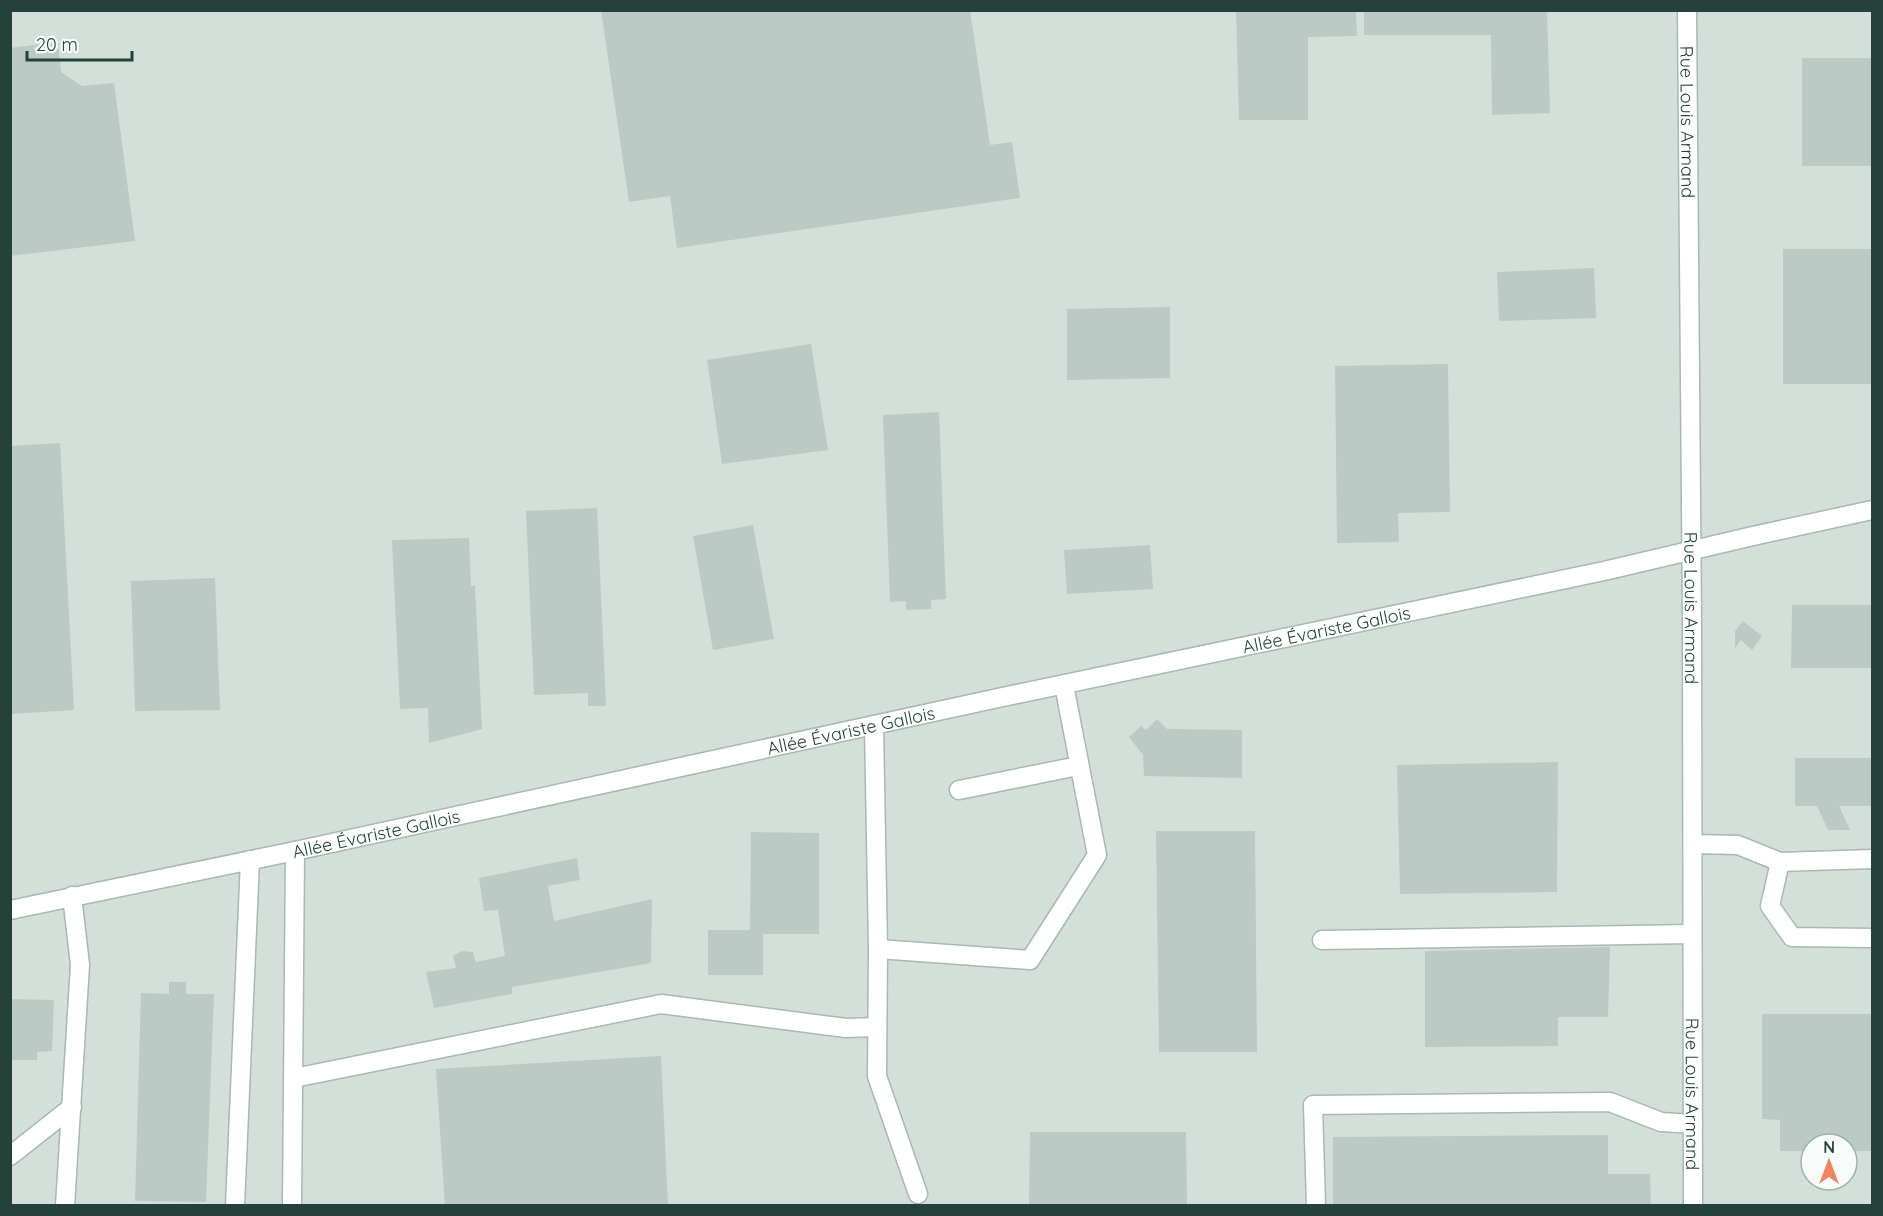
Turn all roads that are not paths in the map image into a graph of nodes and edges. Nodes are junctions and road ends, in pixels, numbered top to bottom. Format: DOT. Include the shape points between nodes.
graph roads {
  1 [pos="1687,10"];
  2 [pos="1872,510"];
  3 [pos="1691,550"];
  4 [pos="1064,685"];
  5 [pos="873,726"];
  6 [pos="1078,766"];
  7 [pos="958,790"];
  8 [pos="1693,844"];
  9 [pos="295,851"];
  10 [pos="1872,859"];
  11 [pos="250,860"];
  12 [pos="1780,862"];
  13 [pos="72,896"];
  14 [pos="10,909"];
  15 [pos="1692,934"];
  16 [pos="1872,938"];
  17 [pos="1322,940"];
  18 [pos="878,949"];
  19 [pos="878,1026"];
  20 [pos="294,1078"];
  21 [pos="72,1107"];
  22 [pos="1693,1124"];
  23 [pos="10,1155"];
  24 [pos="918,1194"];
  25 [pos="65,1206"];
  26 [pos="235,1206"];
  27 [pos="292,1206"];
  28 [pos="1316,1206"];
  29 [pos="1693,1206"];
  1 -- 3 [label="street, Rue Louis Armand"];
  2 -- 3 [label="street, Allée Évariste Gallois"];
  3 -- 4 [label="street, Allée Évariste Gallois"];
  3 -- 8 [label="street, Rue Louis Armand"];
  4 -- 5 [label="street, Allée Évariste Gallois"];
  4 -- 6 [label="street"];
  5 -- 9 [label="street, Allée Évariste Gallois"];
  5 -- 18 [label="street"];
  6 -- 7 [label="street"];
  6 -- 18 [label="street" via="1097,855 1030,960"];
  8 -- 12 [label="street" via="1738,845"];
  8 -- 15 [label="street, Rue Louis Armand"];
  9 -- 11 [label="street, Allée Évariste Gallois"];
  9 -- 20 [label="street"];
  10 -- 12 [label="street"];
  11 -- 13 [label="street, Allée Évariste Gallois"];
  11 -- 26 [label="street"];
  12 -- 16 [label="street" via="1770,906 1792,937"];
  13 -- 14 [label="street, Allée Évariste Gallois"];
  13 -- 21 [label="street" via="80,964"];
  15 -- 17 [label="street"];
  15 -- 22 [label="street, Rue Louis Armand"];
  18 -- 19 [label="street"];
  19 -- 20 [label="street" via="846,1028 661,1004"];
  19 -- 24 [label="street" via="877,1076"];
  20 -- 27 [label="street"];
  21 -- 23 [label="street"];
  21 -- 25 [label="street"];
  22 -- 28 [label="street" via="1662,1122 1610,1102 1313,1105"];
  22 -- 29 [label="street, Rue Louis Armand"];
}
